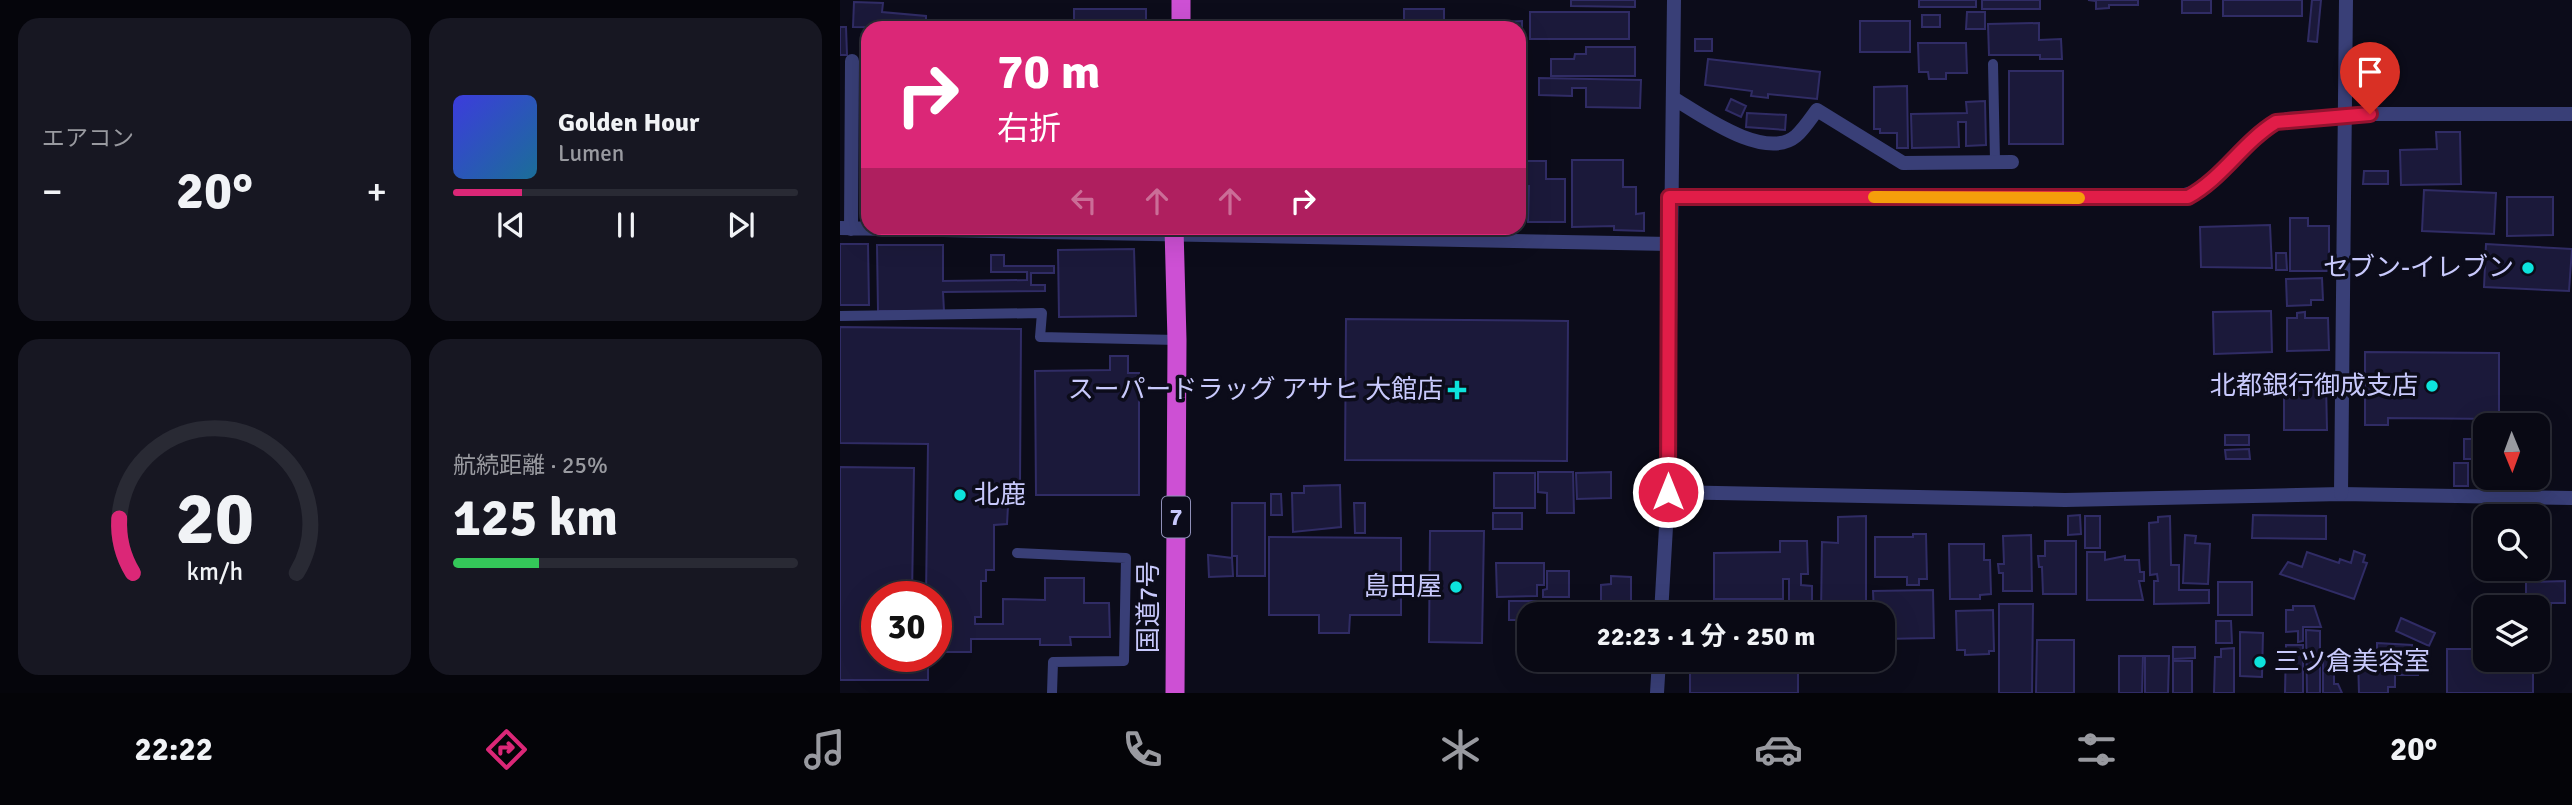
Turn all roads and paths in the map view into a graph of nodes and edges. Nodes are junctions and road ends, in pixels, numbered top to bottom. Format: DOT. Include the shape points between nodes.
graph roads {
  1 [pos="1181,0"];
  2 [pos="1674,0"];
  3 [pos="2346,0"];
  4 [pos="1181,21"];
  5 [pos="852,61"];
  6 [pos="1993,64"];
  7 [pos="1672,98"];
  8 [pos="2572,114"];
  9 [pos="2345,115"];
  10 [pos="1995,162"];
  11 [pos="2012,162"];
  12 [pos="1669,197"];
  13 [pos="846,228"];
  14 [pos="1174,235"];
  15 [pos="1447,235"];
  16 [pos="1670,244"];
  17 [pos="840,316"];
  18 [pos="1177,340"];
  19 [pos="1668,492"];
  20 [pos="2341,494"];
  21 [pos="2572,498"];
  22 [pos="1017,553"];
  23 [pos="1662,602"];
  24 [pos="1658,672"];
  25 [pos="1052,693"];
  26 [pos="1175,693"];
  27 [pos="1657,693"];
  1 -- 4 [label="highway"];
  2 -- 7 [label="street"];
  3 -- 9 [label="street"];
  5 -- 13 [label="street"];
  6 -- 10 [label="lane"];
  7 -- 10 [label="street" via="1738,136 1763,142 1784,143 1796,136 1817,110 1903,163"];
  7 -- 12 [label="street"];
  8 -- 9 [label="street"];
  9 -- 12 [label="street" via="2276,122 2188,197"];
  9 -- 20 [label="street"];
  10 -- 11 [label="street"];
  12 -- 16 [label="street"];
  14 -- 18 [label="highway, 国道7号 / 7"];
  15 -- 16 [label="street"];
  16 -- 19 [label="street"];
  17 -- 18 [label="lane" via="1042,313 1040,337"];
  18 -- 26 [label="highway, 国道7号 / 7"];
  19 -- 20 [label="street" via="2065,500"];
  19 -- 23 [label="street"];
  20 -- 21 [label="street"];
  22 -- 25 [label="lane" via="1126,558 1124,661 1053,662"];
  24 -- 27 [label="street"];
}
